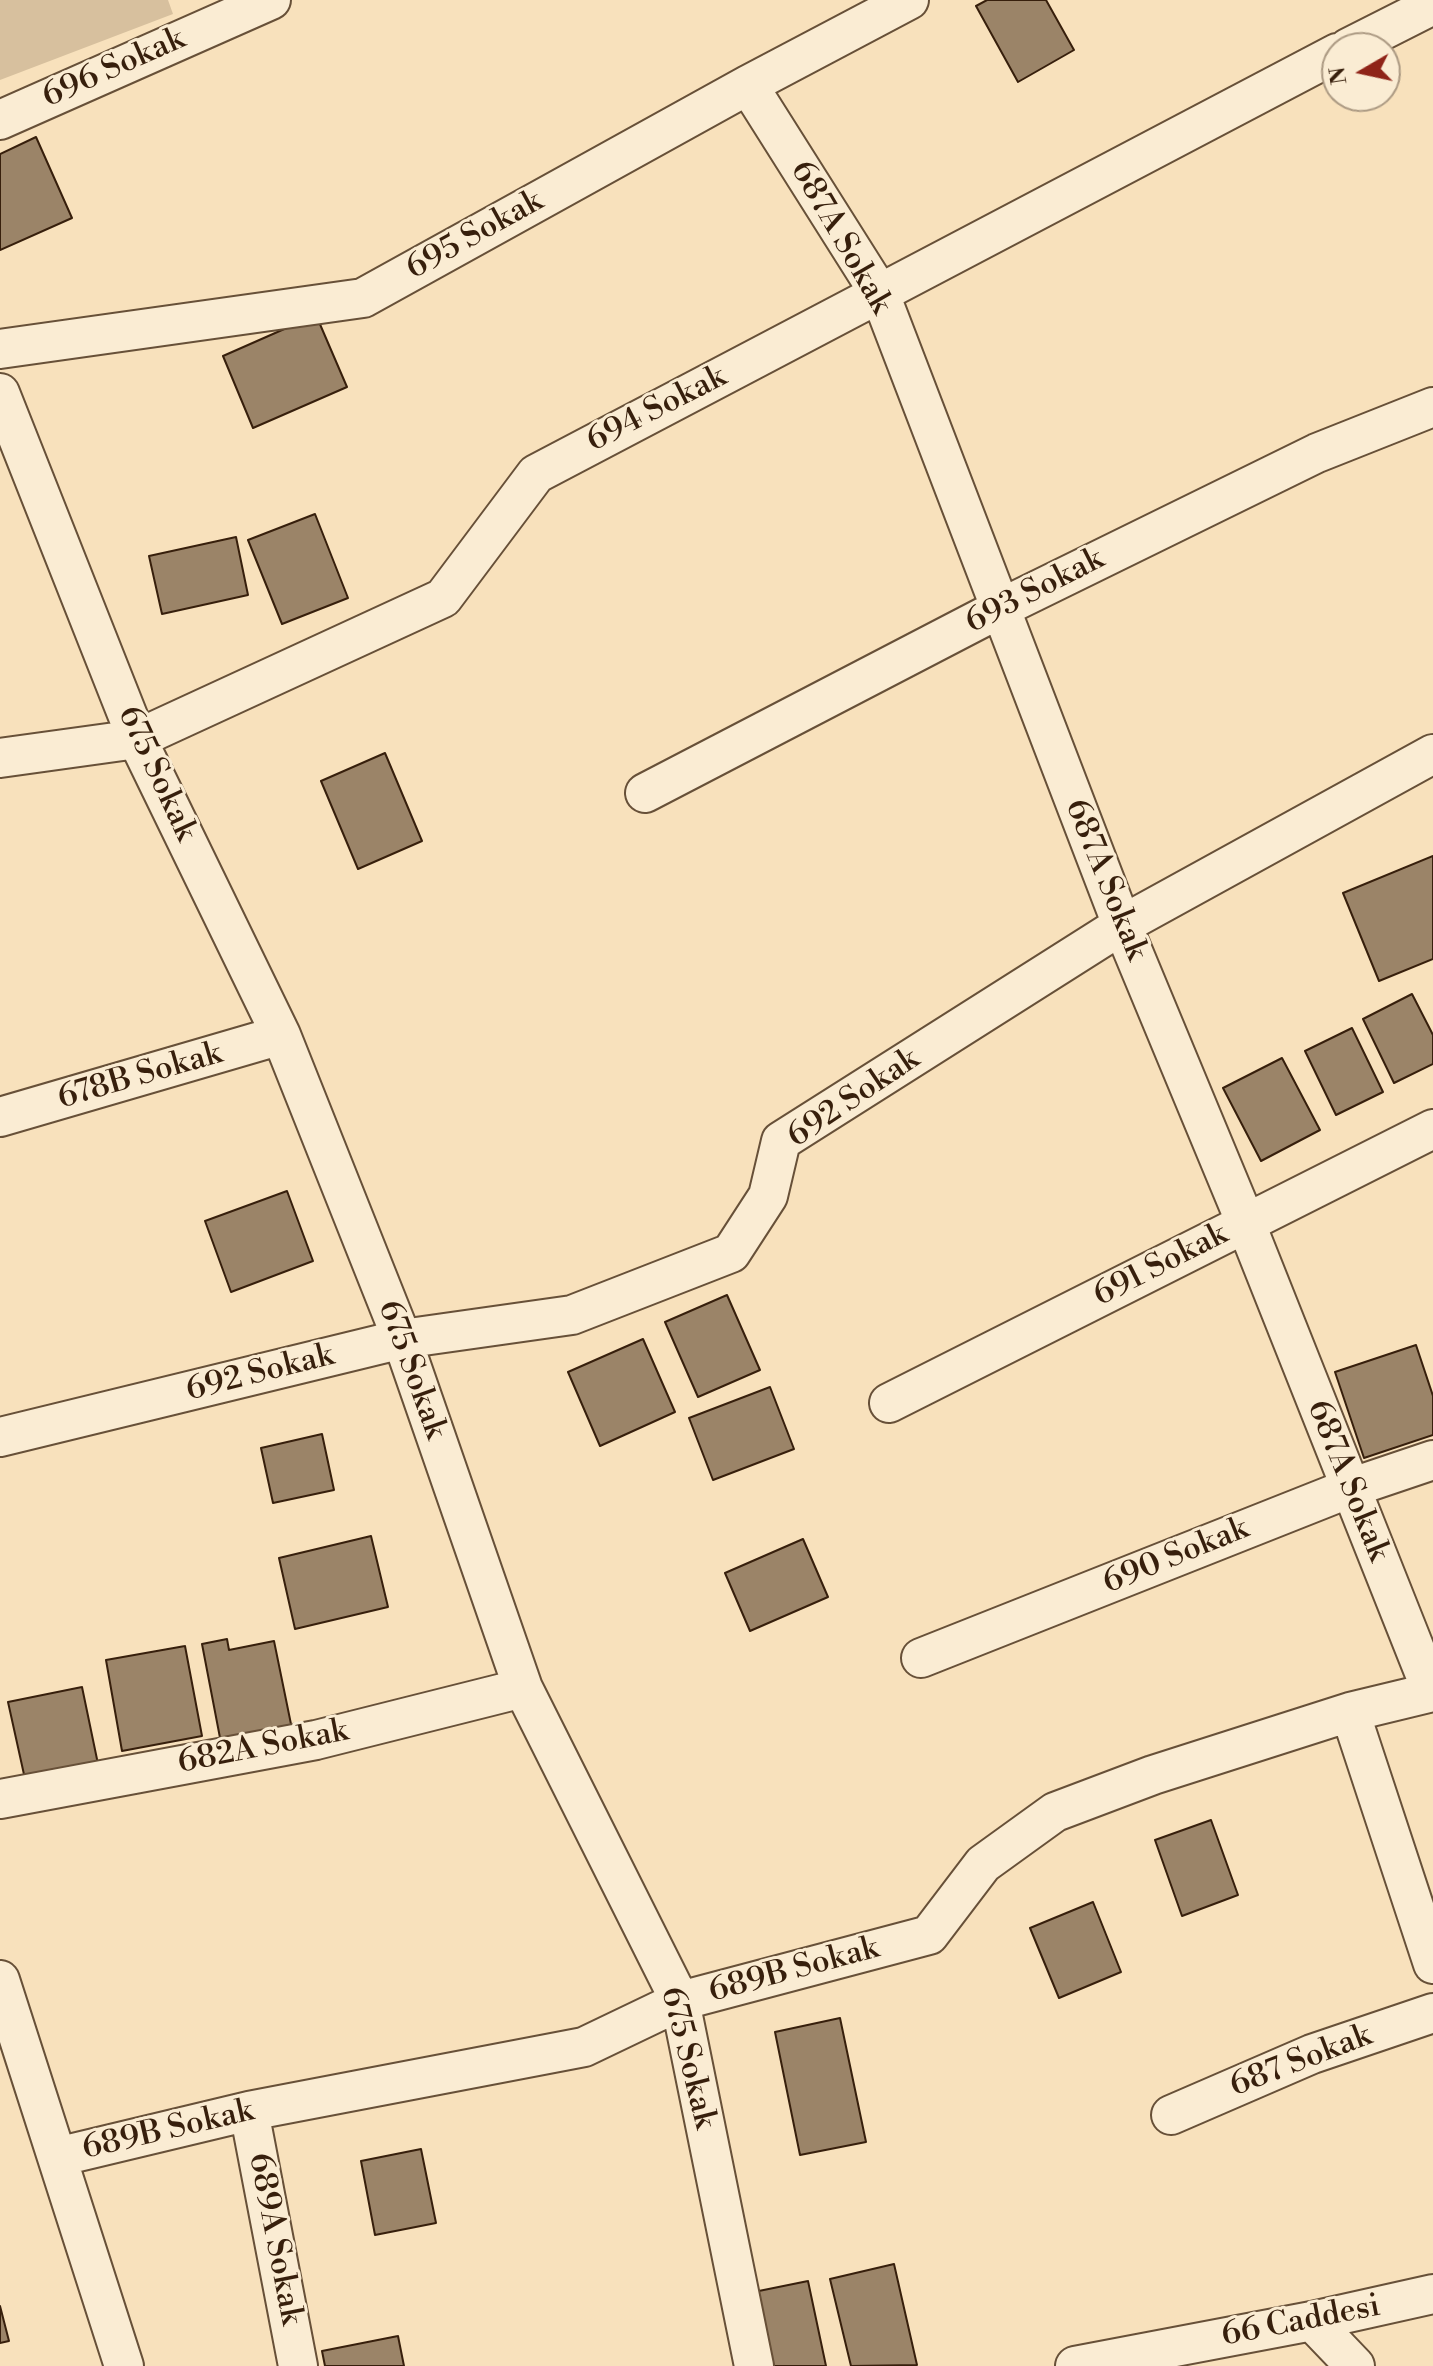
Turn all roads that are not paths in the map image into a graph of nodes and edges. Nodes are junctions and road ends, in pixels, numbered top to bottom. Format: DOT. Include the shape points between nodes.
graph roads {
  1 [pos="271,0"];
  2 [pos="909,0"];
  3 [pos="1433,5"];
  4 [pos="1380,32"];
  5 [pos="1321,61"];
  6 [pos="748,85"];
  7 [pos="0,120"];
  8 [pos="880,294"];
  9 [pos="0,349"];
  10 [pos="0,393"];
  11 [pos="1433,407"];
  12 [pos="999,609"];
  13 [pos="137,739"];
  14 [pos="1433,754"];
  15 [pos="0,758"];
  16 [pos="645,793"];
  17 [pos="1122,925"];
  18 [pos="281,1035"];
  19 [pos="0,1117"];
  20 [pos="1433,1129"];
  21 [pos="1246,1224"];
  22 [pos="402,1339"];
  23 [pos="889,1403"];
  24 [pos="0,1437"];
  25 [pos="1433,1460"];
  26 [pos="1350,1488"];
  27 [pos="921,1658"];
  28 [pos="523,1688"];
  29 [pos="1433,1692"];
  30 [pos="1350,1712"];
  31 [pos="0,1799"];
  32 [pos="1433,1964"];
  33 [pos="0,1980"];
  34 [pos="680,2001"];
  35 [pos="1433,2013"];
  36 [pos="249,2111"];
  37 [pos="1171,2115"];
  38 [pos="57,2157"];
  39 [pos="1433,2294"];
  40 [pos="1312,2321"];
  41 [pos="124,2366"];
  42 [pos="298,2366"];
  43 [pos="754,2366"];
  44 [pos="1075,2366"];
  45 [pos="1355,2366"];
  1 -- 7 [label="street, 696 Sokak"];
  2 -- 6 [label="street, 695 Sokak"];
  3 -- 4 [label="street"];
  5 -- 8 [label="street, 694 Sokak"];
  6 -- 8 [label="street, 687A Sokak"];
  6 -- 9 [label="street, 695 Sokak" via="363,298"];
  8 -- 12 [label="street, 687A Sokak"];
  8 -- 13 [label="street, 694 Sokak" via="536,474 443,598"];
  10 -- 13 [label="street, 675 Sokak"];
  11 -- 12 [label="street, 693 Sokak" via="1317,453"];
  12 -- 16 [label="street, 693 Sokak"];
  12 -- 17 [label="street, 687A Sokak"];
  13 -- 15 [label="street, 694 Sokak"];
  13 -- 18 [label="street, 675 Sokak"];
  14 -- 17 [label="street, 692 Sokak"];
  17 -- 21 [label="street, 687A Sokak"];
  17 -- 22 [label="street, 692 Sokak" via="781,1141 768,1196 731,1253 572,1315"];
  18 -- 19 [label="street, 678B Sokak"];
  18 -- 22 [label="street, 675 Sokak"];
  20 -- 21 [label="street, 691 Sokak"];
  21 -- 23 [label="street, 691 Sokak"];
  21 -- 26 [label="street, 687A Sokak"];
  22 -- 24 [label="street, 692 Sokak"];
  22 -- 28 [label="street, 675 Sokak"];
  25 -- 26 [label="street, 690 Sokak"];
  26 -- 27 [label="street, 690 Sokak"];
  26 -- 29 [label="street, 687A Sokak"];
  28 -- 31 [label="street, 682A Sokak" via="316,1740"];
  28 -- 34 [label="street, 675 Sokak"];
  29 -- 30 [label="street, 689B Sokak"];
  30 -- 32 [label="street"];
  30 -- 34 [label="street, 689B Sokak" via="1055,1812 983,1864 929,1935"];
  33 -- 38 [label="street"];
  34 -- 36 [label="street, 689B Sokak" via="584,2047"];
  34 -- 43 [label="street, 675 Sokak"];
  35 -- 37 [label="street, 687 Sokak" via="1312,2054"];
  36 -- 38 [label="street, 689B Sokak"];
  36 -- 42 [label="street, 689A Sokak"];
  38 -- 41 [label="street"];
  39 -- 40 [label="street, 66 Caddesi"];
  40 -- 44 [label="street, 66 Caddesi"];
  40 -- 45 [label="street"];
}
